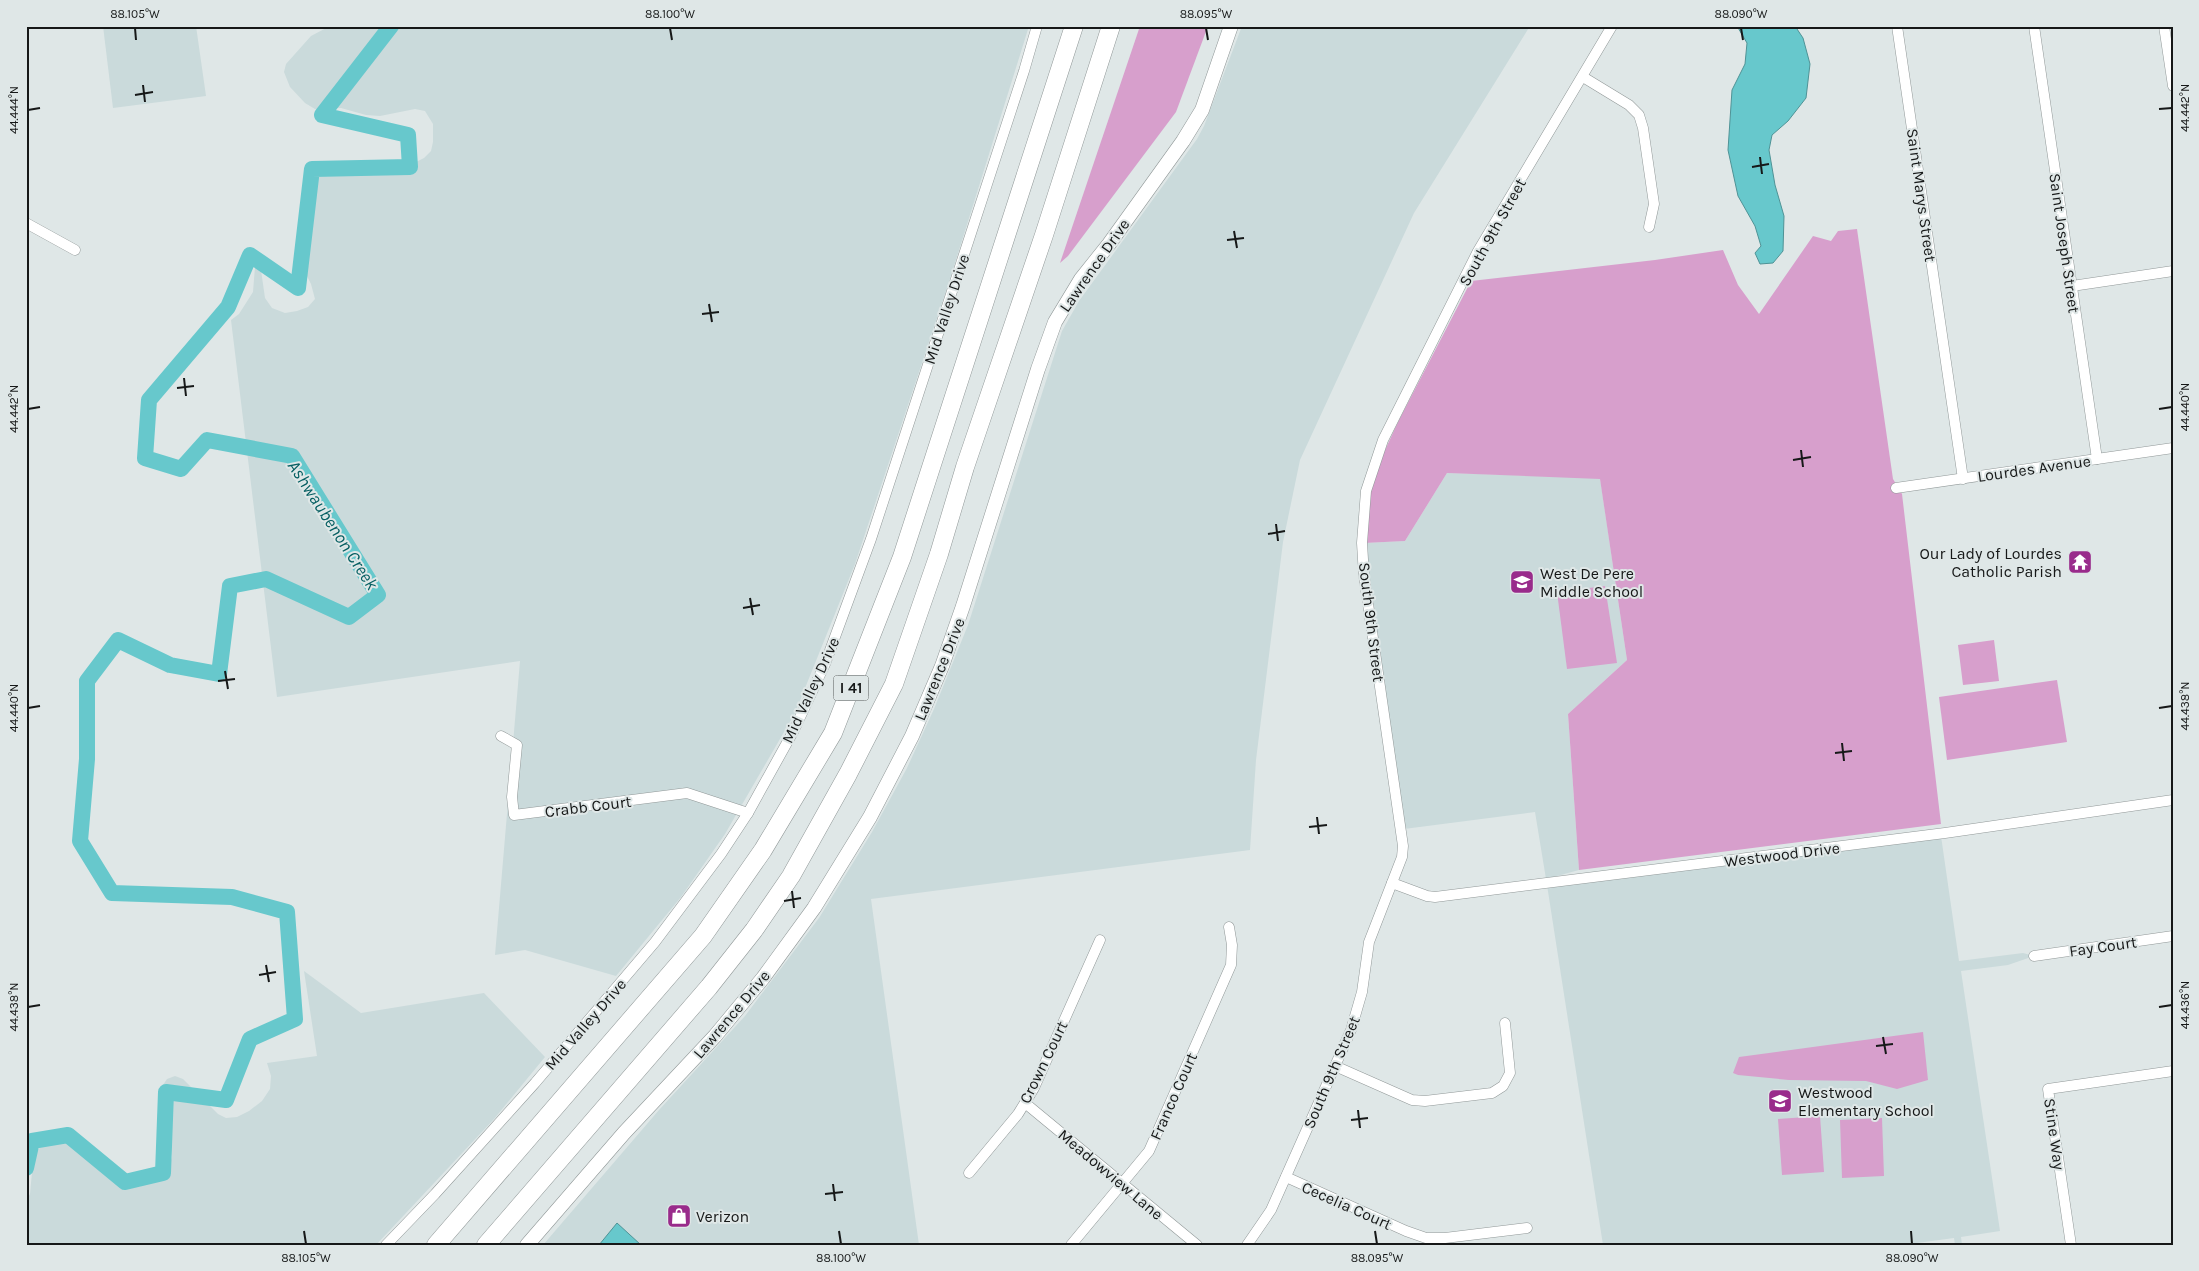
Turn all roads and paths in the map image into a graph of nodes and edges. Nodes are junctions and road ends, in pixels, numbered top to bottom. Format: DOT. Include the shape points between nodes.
graph roads {
  1 [pos="1037,26"];
  2 [pos="1074,26"];
  3 [pos="1111,26"];
  4 [pos="1231,26"];
  5 [pos="1612,26"];
  6 [pos="1897,26"];
  7 [pos="2034,26"];
  8 [pos="2167,31"];
  9 [pos="1582,77"];
  10 [pos="2173,86"];
  11 [pos="26,223"];
  12 [pos="1648,227"];
  13 [pos="75,250"];
  14 [pos="2173,271"];
  15 [pos="2072,286"];
  16 [pos="2173,448"];
  17 [pos="2097,459"];
  18 [pos="1963,478"];
  19 [pos="1896,488"];
  20 [pos="501,736"];
  21 [pos="2173,800"];
  22 [pos="748,813"];
  23 [pos="1392,883"];
  24 [pos="1229,927"];
  25 [pos="2173,936"];
  26 [pos="1100,940"];
  27 [pos="2034,956"];
  28 [pos="1504,1023"];
  29 [pos="1335,1066"];
  30 [pos="2173,1071"];
  31 [pos="1025,1102"];
  32 [pos="969,1173"];
  33 [pos="1286,1178"];
  34 [pos="1122,1183"];
  35 [pos="1527,1228"];
  36 [pos="386,1245"];
  37 [pos="436,1245"];
  38 [pos="486,1245"];
  39 [pos="528,1245"];
  40 [pos="1071,1245"];
  41 [pos="1197,1245"];
  42 [pos="1247,1245"];
  43 [pos="2070,1245"];
  1 -- 22 [label="street, Mid Valley Drive" via="875,527 842,618 797,724"];
  2 -- 37 [label="highway, I 41" via="902,557 833,732 763,850 703,936"];
  3 -- 38 [label="highway, I 41" via="894,684 848,774 791,876 754,930"];
  4 -- 39 [label="main road, Lawrence Drive" via="1202,110 1054,322 942,666 912,736 870,817 814,908 763,978"];
  5 -- 9 [label="street, South 9th Street"];
  6 -- 18 [label="street, Saint Marys Street"];
  7 -- 15 [label="street, Saint Joseph Street"];
  8 -- 10 [label="street"];
  9 -- 12 [label="street" via="1629,105 1639,115 1654,204"];
  9 -- 23 [label="street, South 9th Street" via="1478,251 1383,440 1366,491 1362,543 1364,576 1403,846"];
  11 -- 13 [label="street"];
  14 -- 15 [label="street"];
  15 -- 17 [label="street, Saint Joseph Street"];
  16 -- 17 [label="street, Lourdes Avenue"];
  17 -- 18 [label="street, Lourdes Avenue"];
  18 -- 19 [label="street, Lourdes Avenue"];
  20 -- 22 [label="street, Crabb Court" via="517,744 512,797 514,815 688,792"];
  21 -- 23 [label="street, Westwood Drive" via="1945,833 1435,897"];
  22 -- 36 [label="street, Mid Valley Drive" via="722,854 655,942 535,1083"];
  23 -- 29 [label="street, South 9th Street" via="1369,942 1358,1010"];
  24 -- 34 [label="street, Franco Court" via="1231,965 1149,1150"];
  25 -- 27 [label="street, Fay Court"];
  26 -- 31 [label="street, Crown Court"];
  28 -- 29 [label="street" via="1510,1073 1503,1086 1492,1092 1412,1100"];
  29 -- 33 [label="street, South 9th Street"];
  30 -- 43 [label="street, Stine Way" via="2048,1089"];
  31 -- 32 [label="street, Crown Court"];
  31 -- 34 [label="street, Meadowview Lane"];
  33 -- 35 [label="street, Cecelia Court" via="1426,1238"];
  33 -- 42 [label="street, South 9th Street" via="1271,1210"];
  34 -- 40 [label="street, Franco Court"];
  34 -- 41 [label="street, Meadowview Lane"];
}
